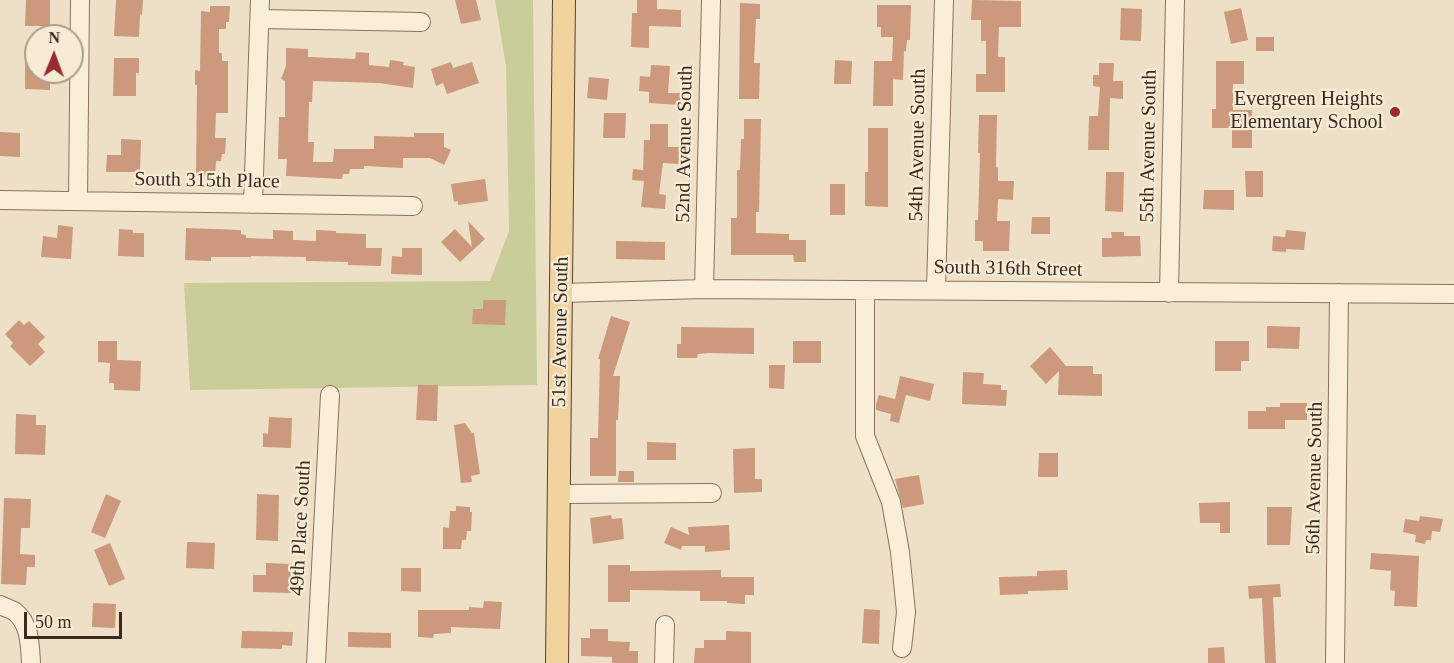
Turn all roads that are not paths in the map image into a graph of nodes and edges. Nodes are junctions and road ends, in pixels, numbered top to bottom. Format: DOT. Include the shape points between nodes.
graph roads {
  1 [pos="80,0"];
  2 [pos="260,0"];
  3 [pos="564,0"];
  4 [pos="711,0"];
  5 [pos="944,0"];
  6 [pos="1174,0"];
  7 [pos="260,19"];
  8 [pos="421,22"];
  9 [pos="0,200"];
  10 [pos="78,201"];
  11 [pos="252,204"];
  12 [pos="413,207"];
  13 [pos="704,289"];
  14 [pos="866,290"];
  15 [pos="936,290"];
  16 [pos="561,292"];
  17 [pos="1169,293"];
  18 [pos="1339,293"];
  19 [pos="1454,294"];
  20 [pos="330,395"];
  21 [pos="559,494"];
  22 [pos="712,494"];
  23 [pos="0,605"];
  24 [pos="665,625"];
  25 [pos="902,648"];
  26 [pos="31,663"];
  27 [pos="316,663"];
  28 [pos="557,663"];
  29 [pos="664,663"];
  30 [pos="1335,663"];
  1 -- 10 [label="street"];
  2 -- 7 [label="street"];
  3 -- 16 [label="main road, 51st Avenue South"];
  4 -- 13 [label="street, 52nd Avenue South"];
  5 -- 15 [label="street, 54th Avenue South"];
  6 -- 17 [label="street, 55th Avenue South"];
  7 -- 8 [label="street"];
  7 -- 11 [label="street"];
  9 -- 10 [label="street, South 315th Place"];
  10 -- 11 [label="street, South 315th Place"];
  11 -- 12 [label="street, South 315th Place"];
  13 -- 14 [label="street, South 316th Street"];
  13 -- 16 [label="street, South 316th Street"];
  14 -- 15 [label="street, South 316th Street"];
  14 -- 25 [label="street" via="865,436 891,502 900,552 906,612"];
  15 -- 17 [label="street, South 316th Street"];
  16 -- 21 [label="main road, 51st Avenue South"];
  17 -- 18 [label="street, South 316th Street"];
  18 -- 19 [label="street, South 316th Street"];
  18 -- 30 [label="street, 56th Avenue South"];
  20 -- 27 [label="street, 49th Place South"];
  21 -- 22 [label="street"];
  21 -- 28 [label="main road, 51st Avenue South"];
  23 -- 26 [label="street" via="15,612 26,626"];
  24 -- 29 [label="street"];
}
